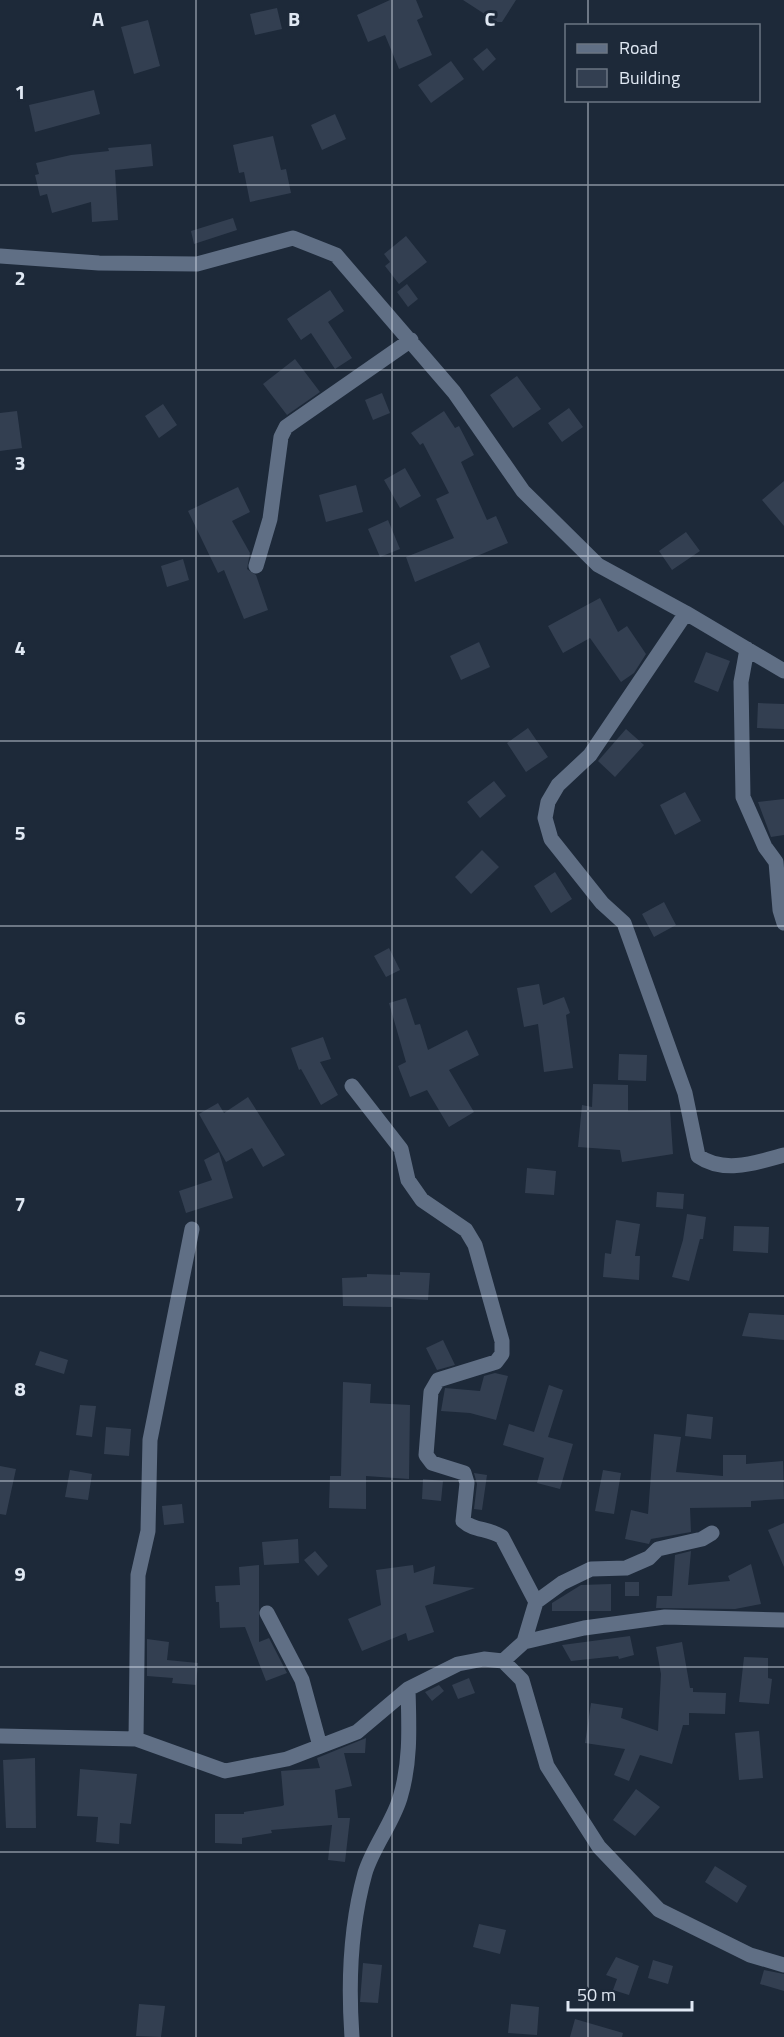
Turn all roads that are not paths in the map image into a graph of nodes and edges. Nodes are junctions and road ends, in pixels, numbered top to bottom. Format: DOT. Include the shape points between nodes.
graph roads {
  1 [pos="0,256"];
  2 [pos="411,340"];
  3 [pos="256,566"];
  4 [pos="686,613"];
  5 [pos="747,649"];
  6 [pos="784,671"];
  7 [pos="784,923"];
  8 [pos="352,1086"];
  9 [pos="784,1155"];
  10 [pos="192,1229"];
  11 [pos="712,1533"];
  12 [pos="536,1602"];
  13 [pos="267,1613"];
  14 [pos="784,1620"];
  15 [pos="524,1642"];
  16 [pos="503,1661"];
  17 [pos="408,1689"];
  18 [pos="0,1736"];
  19 [pos="136,1739"];
  20 [pos="320,1746"];
  21 [pos="784,1965"];
  22 [pos="352,2037"];
  1 -- 2 [label="street" via="196,264 293,238 336,255"];
  2 -- 3 [label="street" via="286,427 281,437 270,519"];
  2 -- 4 [label="street" via="454,392 523,491 540,508 598,565"];
  4 -- 5 [label="street"];
  4 -- 9 [label="street" via="590,755 558,785 548,802 545,818 551,839 602,903 624,923 685,1093 698,1156 719,1166 747,1165"];
  5 -- 6 [label="street"];
  5 -- 7 [label="street" via="741,682 743,797 765,847 776,862"];
  8 -- 12 [label="street" via="401,1149 408,1180 422,1200 466,1230 475,1245 502,1341 502,1354 496,1362 438,1380 431,1392 426,1455 432,1463 464,1473 467,1483 463,1521 470,1527 492,1530 502,1536"];
  10 -- 19 [label="street" via="150,1440 148,1531 138,1575"];
  11 -- 12 [label="street" via="695,1542 658,1549 649,1558 626,1568 591,1569 562,1582"];
  12 -- 15 [label="street"];
  13 -- 20 [label="street" via="302,1680"];
  14 -- 15 [label="street" via="665,1617 584,1628"];
  15 -- 16 [label="street"];
  16 -- 17 [label="street" via="484,1659 458,1664"];
  16 -- 21 [label="street" via="522,1680 547,1766 599,1847 659,1910 750,1955"];
  17 -- 20 [label="street" via="357,1732"];
  17 -- 22 [label="street" via="410,1754 400,1800 366,1871 352,1932"];
  18 -- 19 [label="street"];
  19 -- 20 [label="street" via="225,1771 287,1759"];
}
